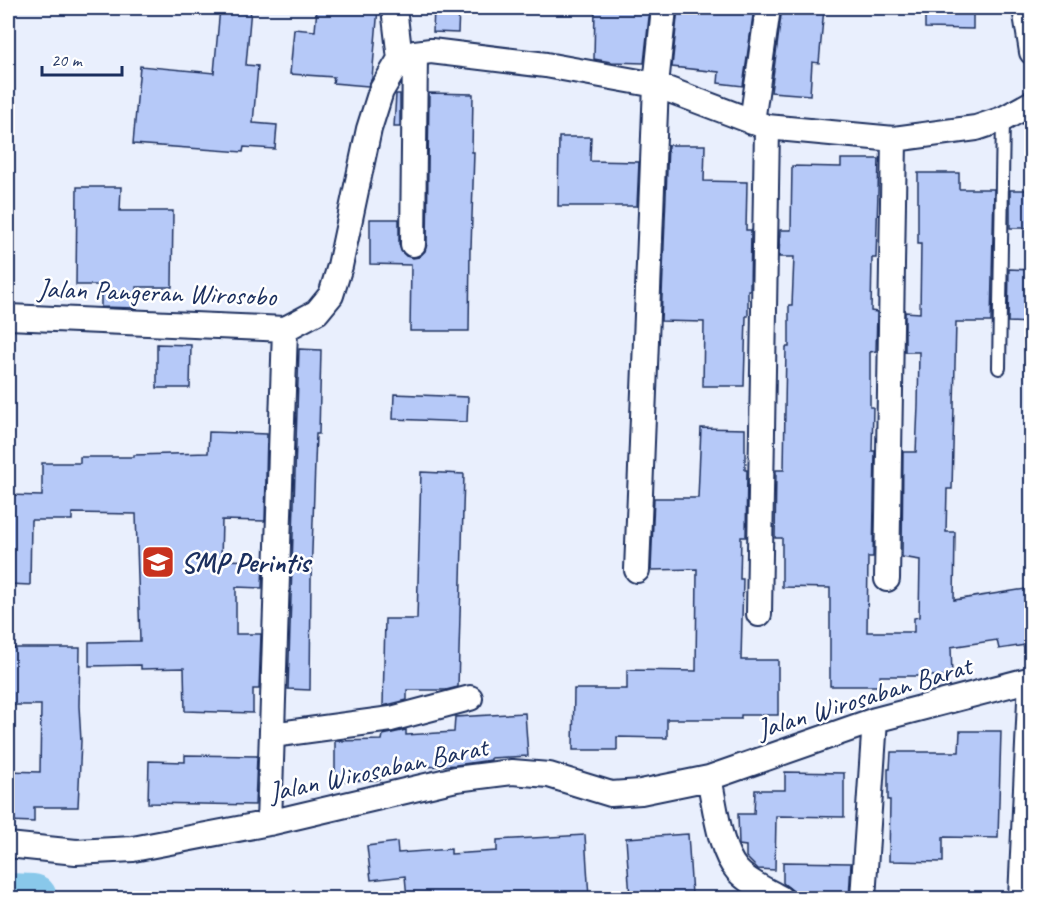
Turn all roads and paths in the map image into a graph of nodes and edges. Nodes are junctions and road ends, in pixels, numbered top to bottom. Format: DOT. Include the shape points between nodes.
graph roads {
  1 [pos="394,8"];
  2 [pos="664,8"];
  3 [pos="768,8"];
  4 [pos="1025,8"];
  5 [pos="1032,52"];
  6 [pos="408,56"];
  7 [pos="656,85"];
  8 [pos="1032,103"];
  9 [pos="1004,119"];
  10 [pos="759,124"];
  11 [pos="894,139"];
  12 [pos="413,244"];
  13 [pos="8,317"];
  14 [pos="285,329"];
  15 [pos="999,368"];
  16 [pos="637,570"];
  17 [pos="887,579"];
  18 [pos="759,614"];
  19 [pos="1031,679"];
  20 [pos="470,698"];
  21 [pos="875,720"];
  22 [pos="272,735"];
  23 [pos="709,778"];
  24 [pos="269,823"];
  25 [pos="8,845"];
  26 [pos="780,898"];
  27 [pos="863,898"];
  28 [pos="1022,898"];
  1 -- 6 [label="street"];
  2 -- 7 [label="street"];
  3 -- 10 [label="street"];
  4 -- 5 [label="street"];
  6 -- 7 [label="street" via="431,51 546,65"];
  6 -- 12 [label="street"];
  6 -- 14 [label="street, Jalan Pangeran Wirosobo" via="381,91 331,295 317,312"];
  7 -- 10 [label="street"];
  7 -- 16 [label="street"];
  8 -- 9 [label="street"];
  9 -- 11 [label="street" via="976,128"];
  9 -- 15 [label="lane"];
  10 -- 11 [label="street"];
  10 -- 18 [label="street"];
  11 -- 17 [label="street"];
  13 -- 14 [label="street, Jalan Pangeran Wirosobo"];
  14 -- 22 [label="street"];
  19 -- 21 [label="street, Jalan Wirosaban Barat"];
  19 -- 28 [label="street"];
  20 -- 22 [label="street" via="391,719"];
  21 -- 23 [label="street, Jalan Wirosaban Barat"];
  21 -- 27 [label="street"];
  22 -- 24 [label="street"];
  23 -- 24 [label="street, Jalan Wirosaban Barat" via="617,794 549,775 512,772 456,779"];
  23 -- 26 [label="street" via="722,838 733,865 742,875"];
  24 -- 25 [label="street, Jalan Wirosaban Barat" via="133,849 76,852"];
}
